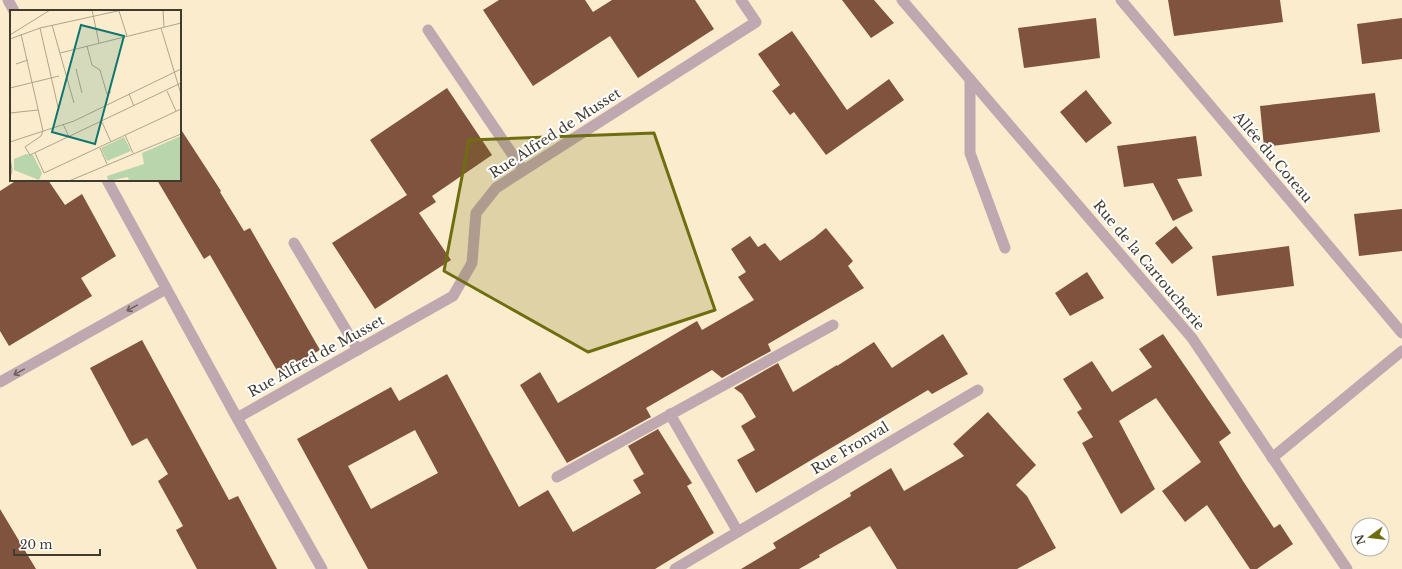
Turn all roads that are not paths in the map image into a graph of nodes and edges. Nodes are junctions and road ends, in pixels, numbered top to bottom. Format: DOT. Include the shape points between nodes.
graph roads {
  1 [pos="8,0"];
  2 [pos="741,0"];
  3 [pos="902,0"];
  4 [pos="1121,0"];
  5 [pos="13,10"];
  6 [pos="428,30"];
  7 [pos="970,79"];
  8 [pos="523,170"];
  9 [pos="107,181"];
  10 [pos="294,243"];
  11 [pos="1005,248"];
  12 [pos="166,289"];
  13 [pos="833,325"];
  14 [pos="1402,333"];
  15 [pos="358,350"];
  16 [pos="1402,350"];
  17 [pos="0,382"];
  18 [pos="978,390"];
  19 [pos="670,414"];
  20 [pos="236,418"];
  21 [pos="1272,458"];
  22 [pos="557,477"];
  23 [pos="738,532"];
  24 [pos="322,569"];
  25 [pos="675,569"];
  26 [pos="1347,569"];
  1 -- 5 [label="street"];
  2 -- 8 [label="street, Rue Alfred de Musset" via="756,22"];
  3 -- 7 [label="street, Rue de la Cartoucherie"];
  4 -- 14 [label="street, Allée du Coteau"];
  6 -- 8 [label="street"];
  7 -- 11 [label="street" via="970,153"];
  7 -- 21 [label="street, Rue de la Cartoucherie" via="1192,338"];
  8 -- 15 [label="street, Rue Alfred de Musset" via="496,188 476,213 472,263 453,296"];
  9 -- 12 [label="street"];
  10 -- 15 [label="street"];
  12 -- 17 [label="street, one-way"];
  12 -- 20 [label="street"];
  13 -- 19 [label="street"];
  15 -- 20 [label="street, Rue Alfred de Musset"];
  16 -- 21 [label="street"];
  18 -- 23 [label="street, Rue Fronval"];
  19 -- 22 [label="street"];
  19 -- 23 [label="street"];
  20 -- 24 [label="street"];
  21 -- 26 [label="street, Rue de la Cartoucherie"];
  23 -- 25 [label="street, Rue Fronval"];
}
